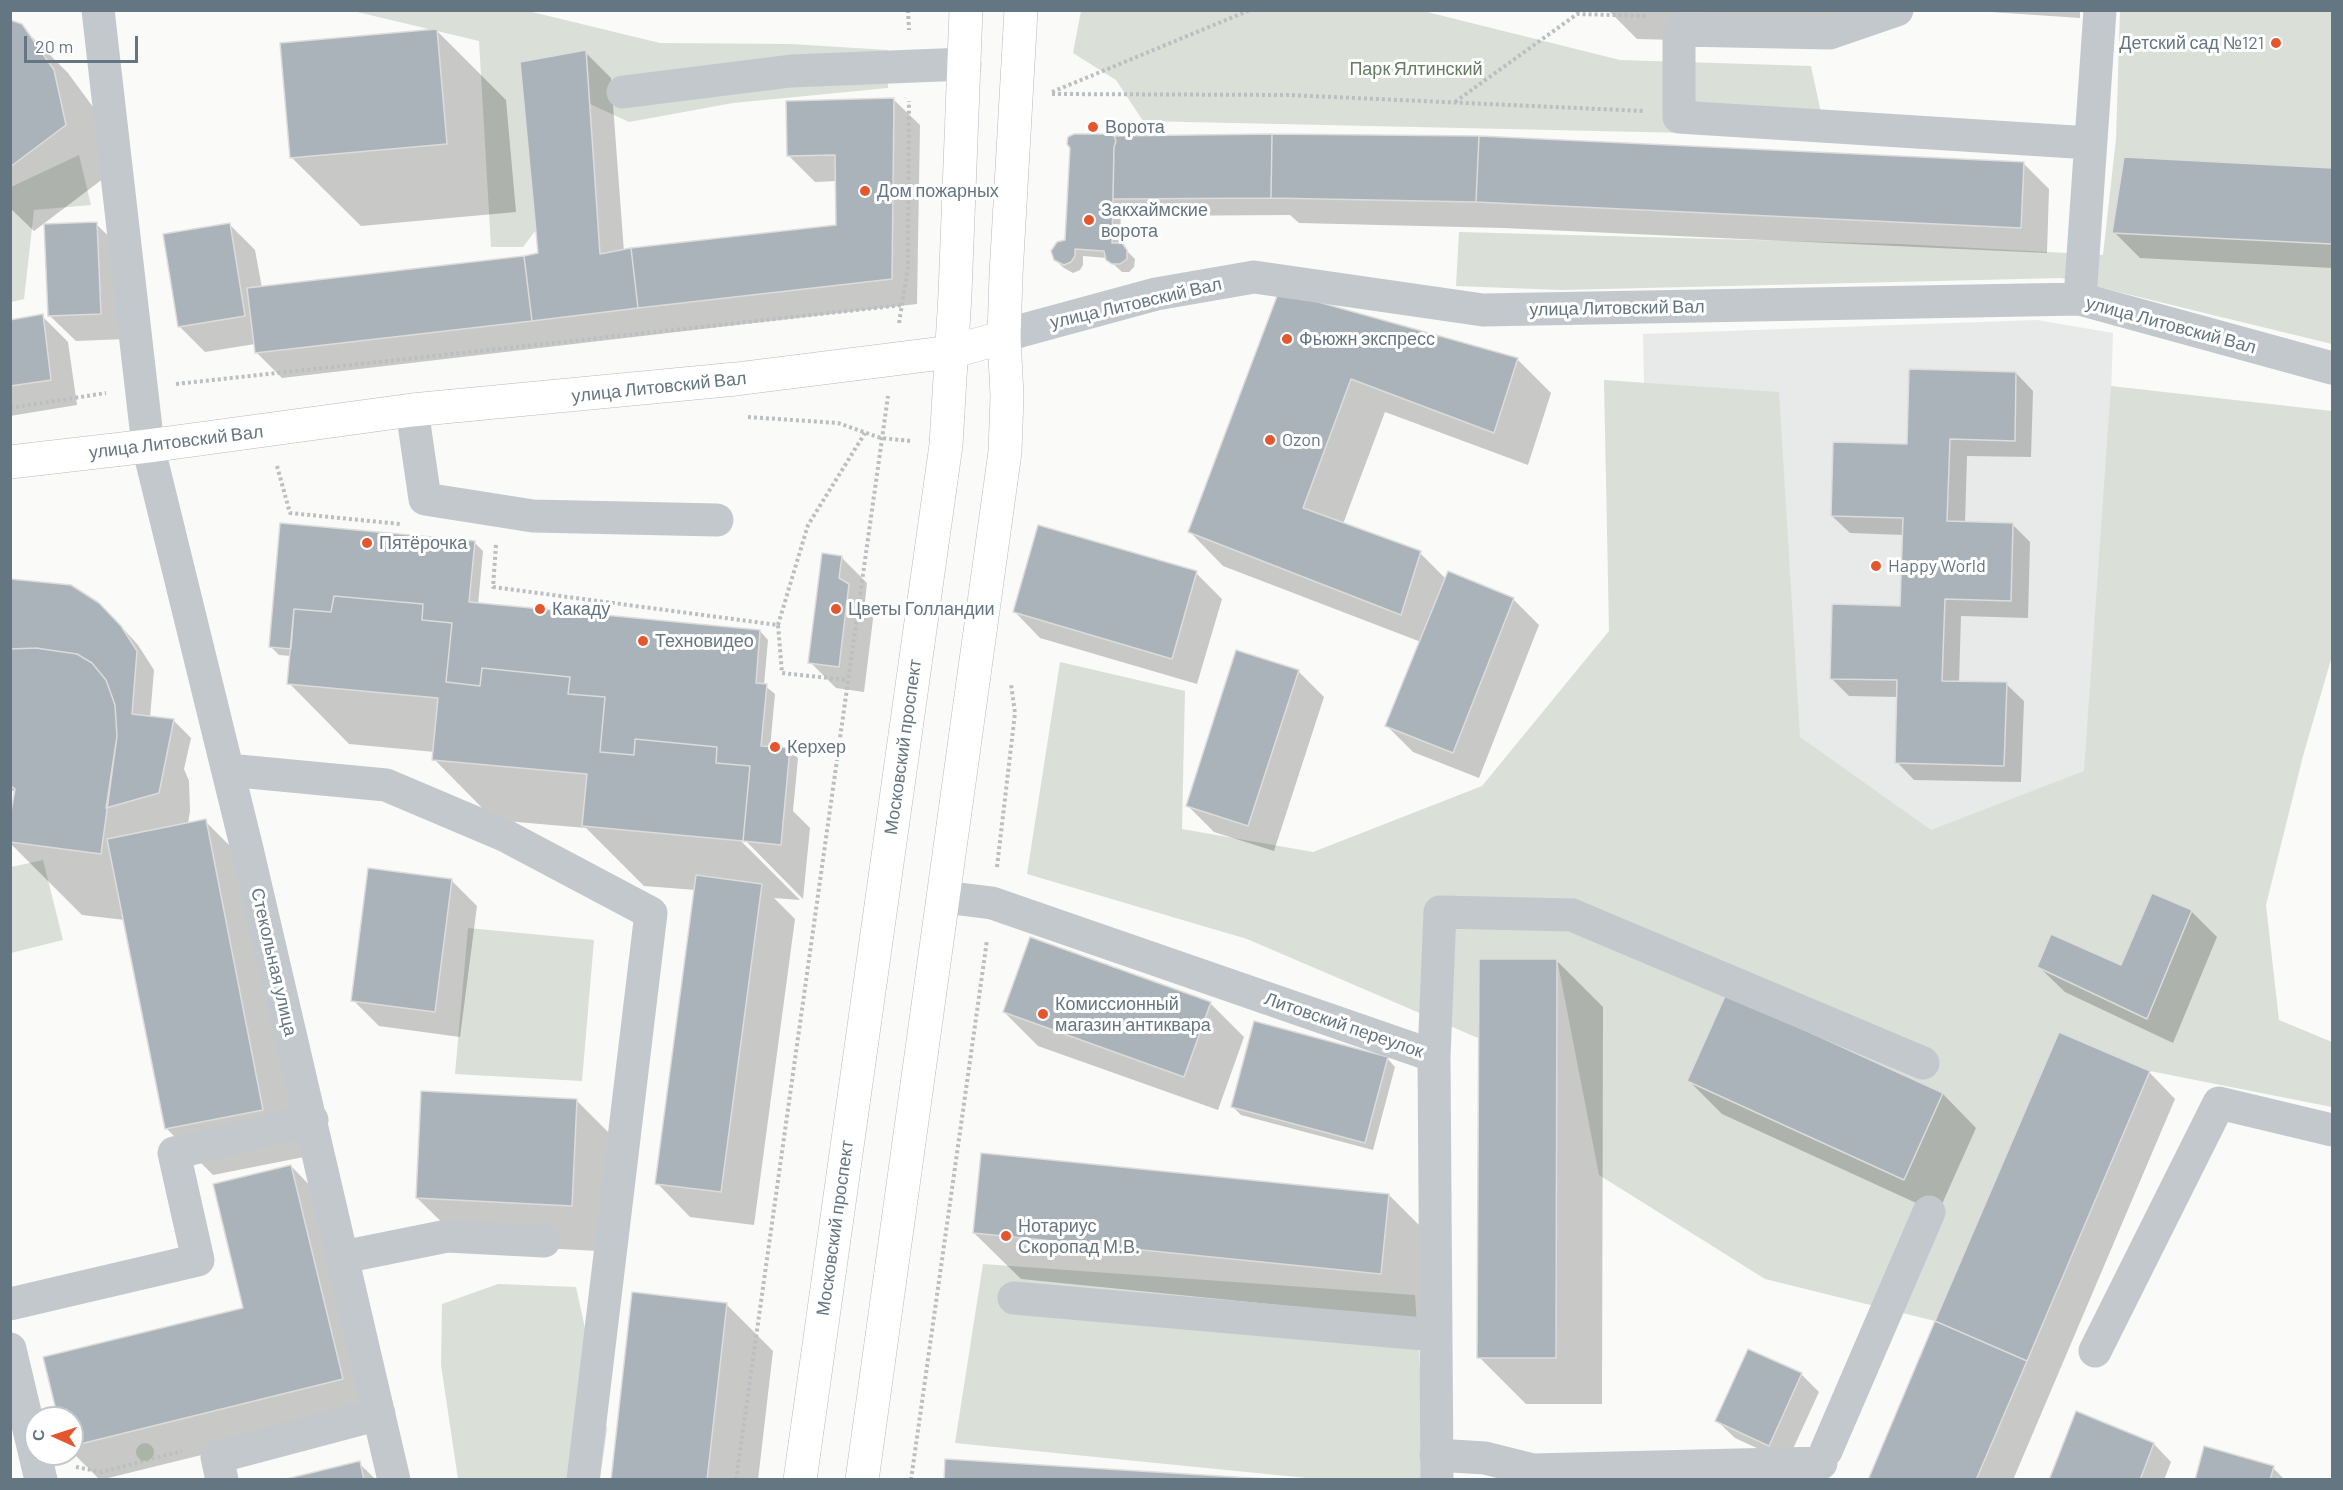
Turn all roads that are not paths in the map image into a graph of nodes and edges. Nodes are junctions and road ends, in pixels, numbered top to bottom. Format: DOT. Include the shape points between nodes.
graph roads {
  1 [pos="98,10"];
  2 [pos="1898,10"];
  3 [pos="2100,10"];
  4 [pos="966,18"];
  5 [pos="1021,18"];
  6 [pos="965,64"];
  7 [pos="623,92"];
  8 [pos="2090,143"];
  9 [pos="2080,300"];
  10 [pos="1004,337"];
  11 [pos="951,352"];
  12 [pos="2332,368"];
  13 [pos="412,410"];
  14 [pos="148,446"];
  15 [pos="10,462"];
  16 [pos="717,520"];
  17 [pos="228,770"];
  18 [pos="944,897"];
  19 [pos="1434,1056"];
  20 [pos="1923,1063"];
  21 [pos="312,1120"];
  22 [pos="2332,1130"];
  23 [pos="1929,1212"];
  24 [pos="544,1241"];
  25 [pos="343,1257"];
  26 [pos="1014,1298"];
  27 [pos="10,1304"];
  28 [pos="1435,1335"];
  29 [pos="10,1349"];
  30 [pos="2095,1351"];
  31 [pos="379,1414"];
  32 [pos="1436,1467"];
  33 [pos="1542,1475"];
  34 [pos="41,1479"];
  35 [pos="222,1479"];
  36 [pos="394,1479"];
  37 [pos="583,1479"];
  38 [pos="800,1479"];
  39 [pos="862,1479"];
  1 -- 14 [label="street, Стекольная улица"];
  2 -- 8 [label="street" via="1830,33 1679,30 1679,117"];
  3 -- 8 [label="street"];
  4 -- 6 [label="main road, Московский проспект"];
  5 -- 10 [label="main road"];
  6 -- 7 [label="street" via="791,70"];
  6 -- 11 [label="main road, Московский проспект"];
  8 -- 9 [label="street"];
  9 -- 10 [label="street, улица Литовский Вал" via="1483,310 1254,277 1156,294"];
  9 -- 12 [label="street, улица Литовский Вал"];
  10 -- 11 [label="main road, улица Литовский Вал"];
  10 -- 18 [label="main road" via="1005,452"];
  11 -- 13 [label="main road, улица Литовский Вал" via="736,380"];
  11 -- 38 [label="main road, Московский проспект" via="946,445"];
  13 -- 14 [label="main road, улица Литовский Вал"];
  13 -- 16 [label="street" via="425,499 533,516"];
  14 -- 15 [label="main road, улица Литовский Вал"];
  14 -- 17 [label="street, Стекольная улица"];
  17 -- 21 [label="street, Стекольная улица"];
  17 -- 37 [label="street" via="387,785 504,836 651,913"];
  18 -- 19 [label="street, Литовский переулок" via="992,903"];
  18 -- 39 [label="main road"];
  19 -- 20 [label="street" via="1440,912 1572,915"];
  19 -- 28 [label="street, Литовский переулок"];
  21 -- 25 [label="street, Стекольная улица"];
  21 -- 27 [label="street" via="174,1153 198,1260"];
  22 -- 30 [label="street" via="2218,1103"];
  23 -- 33 [label="street" via="1823,1457"];
  24 -- 25 [label="street" via="447,1236"];
  25 -- 31 [label="street, Стекольная улица"];
  26 -- 28 [label="street"];
  28 -- 32 [label="street, Литовский переулок"];
  29 -- 34 [label="street"];
  31 -- 35 [label="street" via="217,1457"];
  31 -- 36 [label="street, Стекольная улица"];
  32 -- 33 [label="street" via="1485,1458"];
}
